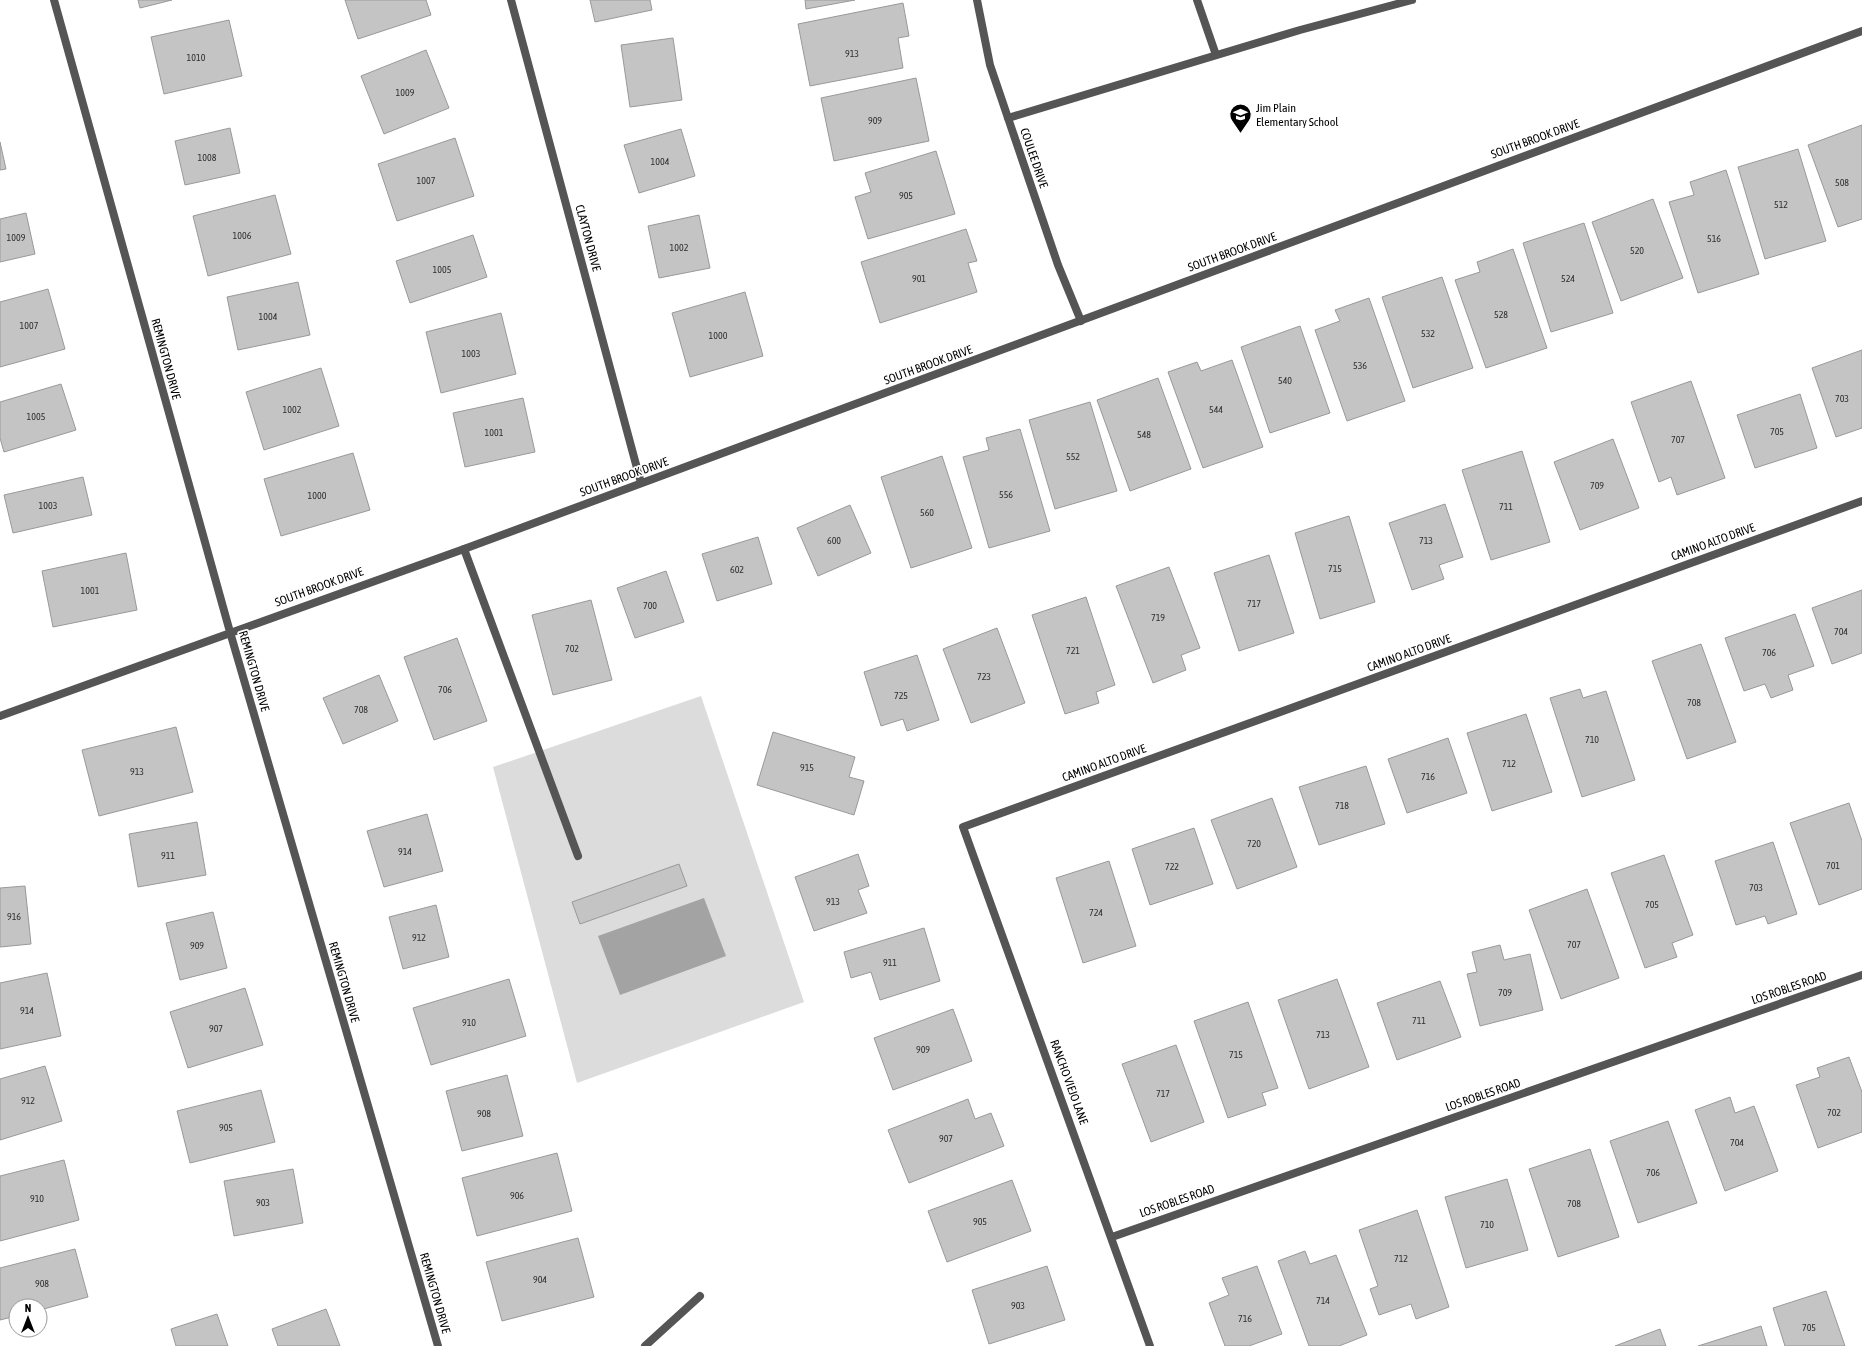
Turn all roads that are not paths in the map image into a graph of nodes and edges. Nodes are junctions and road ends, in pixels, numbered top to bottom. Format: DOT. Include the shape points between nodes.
graph roads {
  1 [pos="54,0"];
  2 [pos="511,0"];
  3 [pos="977,0"];
  4 [pos="1197,0"];
  5 [pos="1412,0"];
  6 [pos="1862,31"];
  7 [pos="1216,55"];
  8 [pos="1008,118"];
  9 [pos="1081,321"];
  10 [pos="641,483"];
  11 [pos="1862,501"];
  12 [pos="464,549"];
  13 [pos="230,632"];
  14 [pos="0,716"];
  15 [pos="963,827"];
  16 [pos="578,856"];
  17 [pos="1862,975"];
  18 [pos="1112,1237"];
  19 [pos="700,1296"];
  20 [pos="438,1346"];
  21 [pos="644,1346"];
  22 [pos="1150,1346"];
  1 -- 13 [label="street, REMINGTON DRIVE"];
  2 -- 10 [label="street, CLAYTON DRIVE"];
  3 -- 8 [label="street, COULEE DRIVE" via="990,65"];
  4 -- 7 [label="street"];
  5 -- 7 [label="street"];
  6 -- 9 [label="street, SOUTH BROOK DRIVE"];
  7 -- 8 [label="street"];
  8 -- 9 [label="street, COULEE DRIVE" via="1058,265"];
  9 -- 10 [label="street, SOUTH BROOK DRIVE"];
  10 -- 12 [label="street, SOUTH BROOK DRIVE"];
  11 -- 15 [label="street, CAMINO ALTO DRIVE"];
  12 -- 13 [label="street, SOUTH BROOK DRIVE"];
  12 -- 16 [label="street"];
  13 -- 14 [label="street, SOUTH BROOK DRIVE"];
  13 -- 20 [label="street, REMINGTON DRIVE"];
  15 -- 18 [label="street, RANCHO VIEJO LANE"];
  17 -- 18 [label="street, LOS ROBLES ROAD"];
  18 -- 22 [label="street, RANCHO VIEJO LANE"];
  19 -- 21 [label="street"];
}
